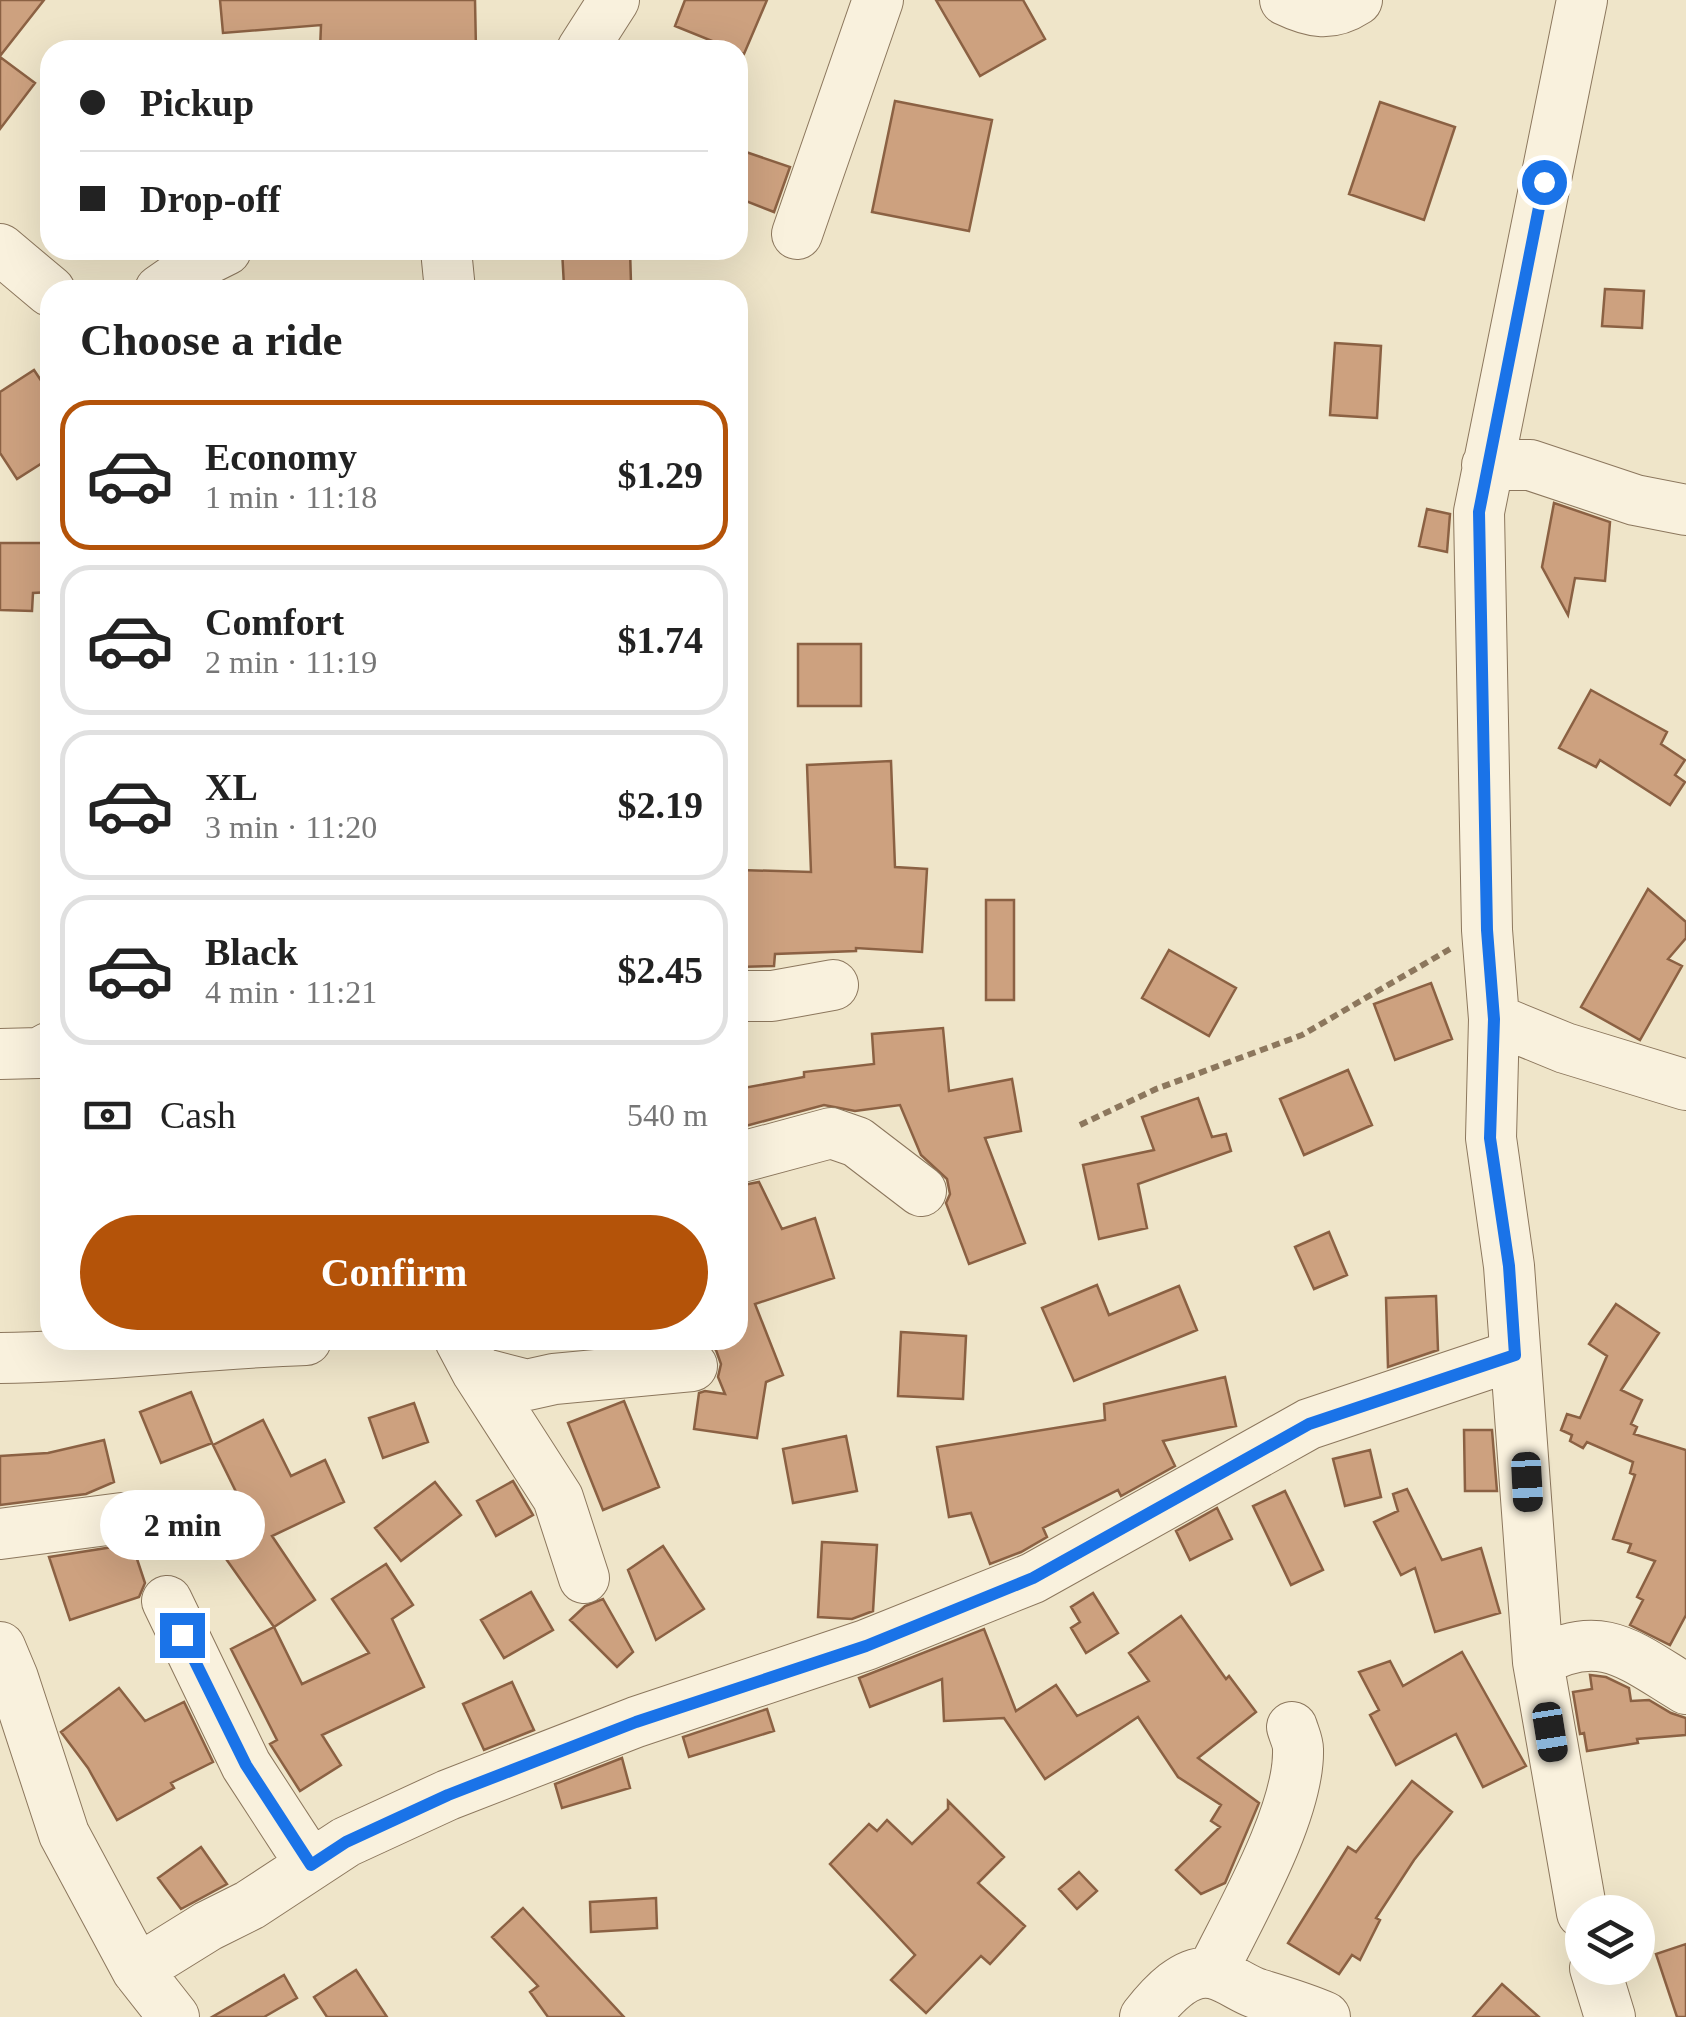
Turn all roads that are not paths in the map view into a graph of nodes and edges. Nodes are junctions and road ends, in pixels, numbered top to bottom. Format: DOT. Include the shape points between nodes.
graph roads {
  1 [pos="614,0"];
  2 [pos="878,0"];
  3 [pos="1285,0"];
  4 [pos="1357,0"];
  5 [pos="1582,0"];
  6 [pos="588,40"];
  7 [pos="797,234"];
  8 [pos="0,249"];
  9 [pos="206,260"];
  10 [pos="174,280"];
  11 [pos="40,283"];
  12 [pos="1487,465"];
  13 [pos="1686,510"];
  14 [pos="833,984"];
  15 [pos="748,996"];
  16 [pos="1494,1019"];
  17 [pos="40,1053"];
  18 [pos="0,1054"];
  19 [pos="1686,1085"];
  20 [pos="748,1155"];
  21 [pos="921,1192"];
  22 [pos="155,1350"];
  23 [pos="1515,1355"];
  24 [pos="468,1356"];
  25 [pos="0,1358"];
  26 [pos="692,1366"];
  27 [pos="122,1518"];
  28 [pos="0,1534"];
  29 [pos="584,1578"];
  30 [pos="167,1601"];
  31 [pos="1538,1662"];
  32 [pos="4,1668"];
  33 [pos="1686,1689"];
  34 [pos="1292,1727"];
  35 [pos="311,1865"];
  36 [pos="1579,1895"];
  37 [pos="138,1970"];
  38 [pos="1212,1972"];
  39 [pos="1600,1985"];
  40 [pos="174,2017"];
  41 [pos="1145,2017"];
  42 [pos="1325,2017"];
  43 [pos="1610,2017"];
  1 -- 6 [label="street"];
  2 -- 7 [label="street"];
  3 -- 4 [label="street" via="1320,13"];
  5 -- 12 [label="street"];
  8 -- 11 [label="street"];
  9 -- 10 [label="street"];
  12 -- 13 [label="street" via="1530,465"];
  12 -- 16 [label="street" via="1479,512"];
  14 -- 15 [label="street"];
  16 -- 19 [label="street"];
  16 -- 23 [label="street" via="1490,1138"];
  17 -- 18 [label="street"];
  20 -- 21 [label="street" via="832,1133 857,1142"];
  22 -- 25 [label="street"];
  23 -- 31 [label="street"];
  23 -- 35 [label="street" via="1309,1424 1033,1578 866,1646 636,1722 448,1795"];
  24 -- 26 [label="street" via="528,1385"];
  24 -- 29 [label="street" via="558,1498"];
  27 -- 28 [label="street"];
  30 -- 35 [label="street" via="246,1765"];
  31 -- 33 [label="street" via="1564,1648 1602,1645"];
  31 -- 36 [label="street"];
  32 -- 37 [label="street" via="64,1834"];
  34 -- 38 [label="street" via="1298,1748 1276,1843"];
  35 -- 37 [label="street"];
  37 -- 40 [label="street"];
  38 -- 41 [label="street" via="1184,1979"];
  38 -- 42 [label="street"];
  39 -- 43 [label="street"];
}
